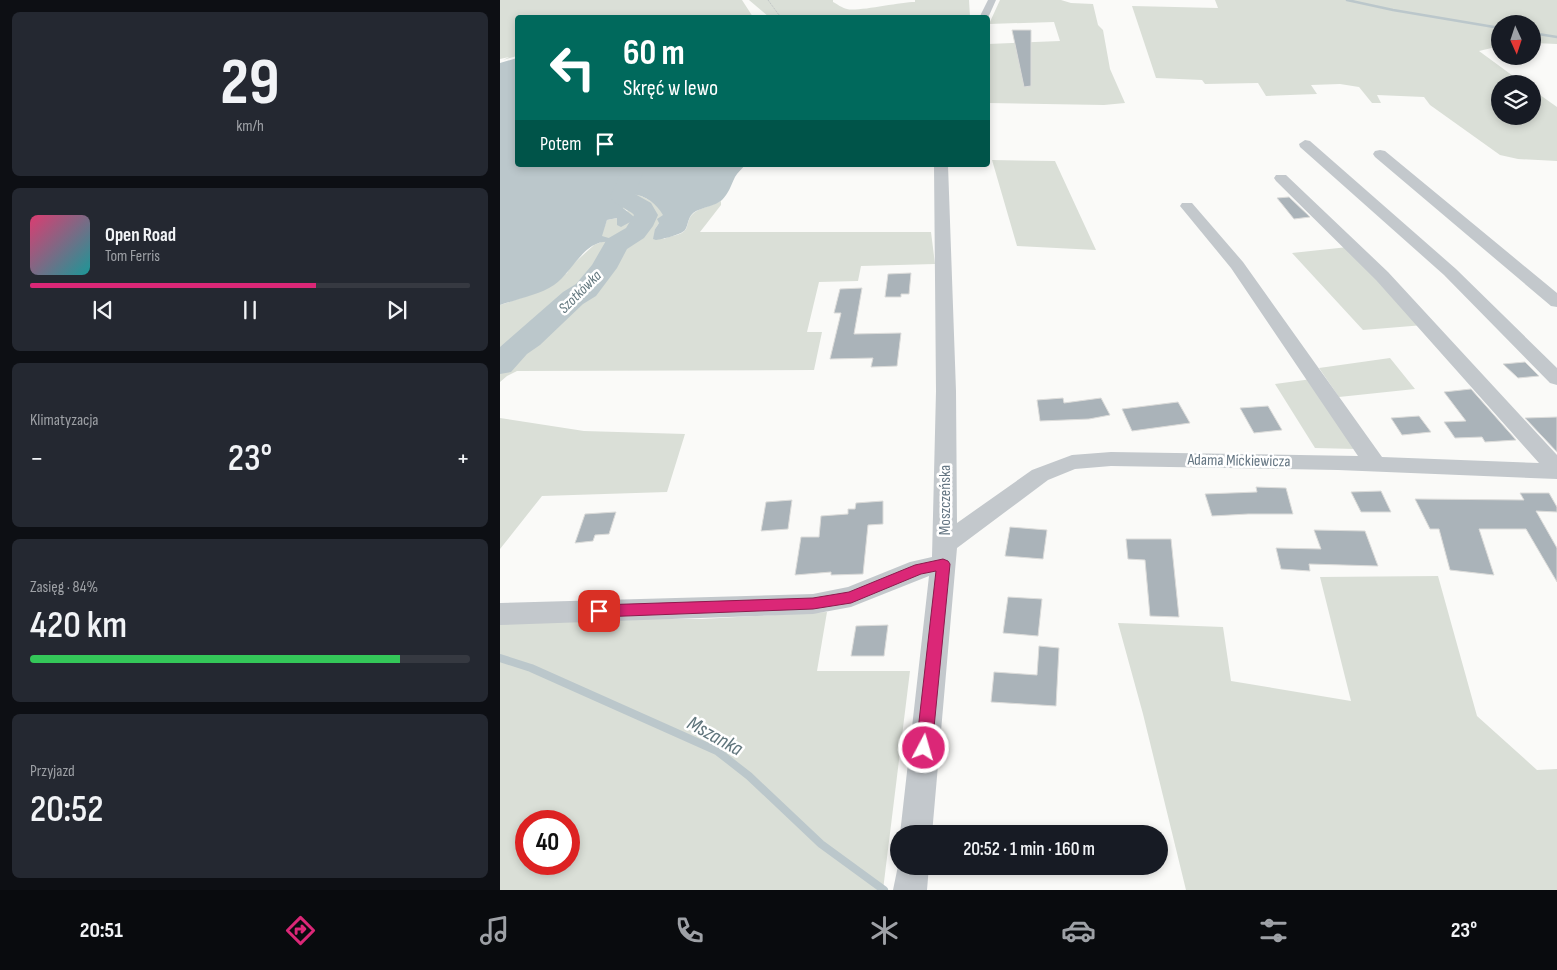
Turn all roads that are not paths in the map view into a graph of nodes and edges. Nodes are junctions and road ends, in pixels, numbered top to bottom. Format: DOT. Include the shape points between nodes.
graph roads {
  1 [pos="992,0"];
  2 [pos="978,3"];
  3 [pos="981,15"];
  4 [pos="984,15"];
  5 [pos="1305,144"];
  6 [pos="1380,154"];
  7 [pos="941,167"];
  8 [pos="1281,178"];
  9 [pos="1187,206"];
  10 [pos="1557,302"];
  11 [pos="1557,379"];
  12 [pos="1376,464"];
  13 [pos="1557,470"];
  14 [pos="944,554"];
  15 [pos="500,614"];
  16 [pos="917,825"];
  17 [pos="912,875"];
  18 [pos="910,890"];
  1 -- 4 [label="street"];
  2 -- 3 [label="street"];
  5 -- 11 [label="street" via="1450,272"];
  6 -- 10 [label="street"];
  7 -- 14 [label="street, Moszczeńska" via="946,392"];
  8 -- 13 [label="street" via="1382,276"];
  9 -- 12 [label="street" via="1237,265"];
  12 -- 13 [label="street, Adama Mickiewicza"];
  12 -- 14 [label="street, Adama Mickiewicza" via="1111,459 1072,462 1040,475"];
  14 -- 15 [label="street" via="919,569 851,597 813,604"];
  14 -- 16 [label="street, Moszczeńska"];
  17 -- 18 [label="street"];
}
